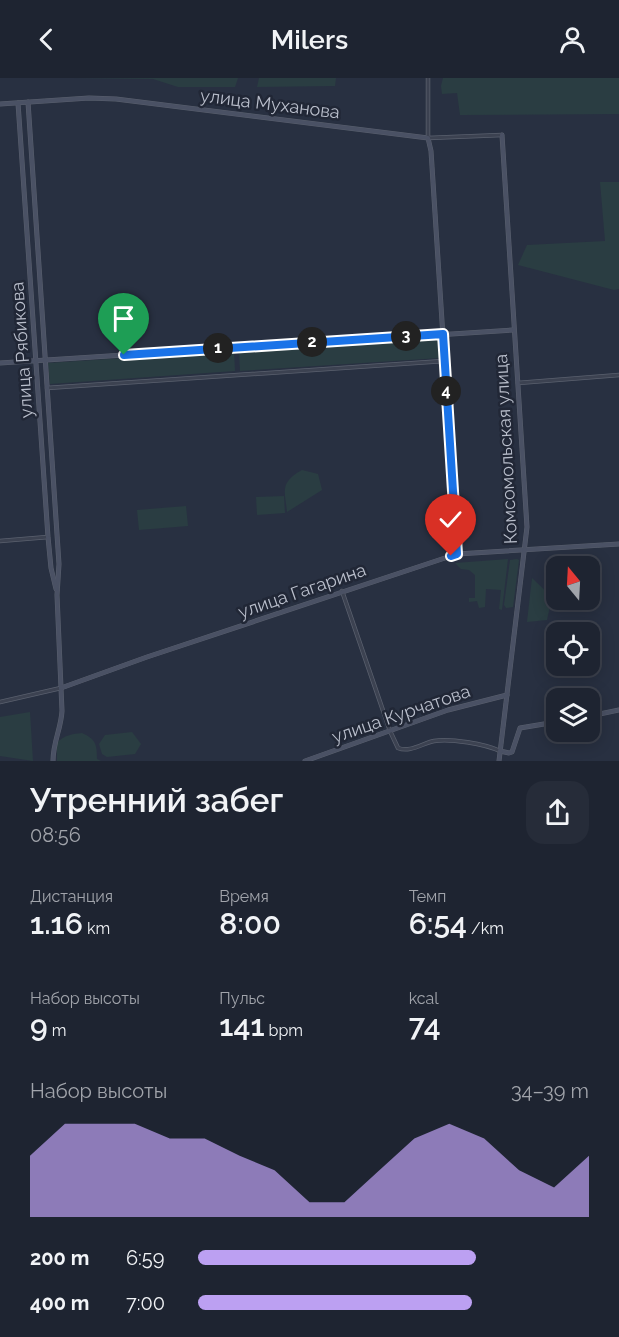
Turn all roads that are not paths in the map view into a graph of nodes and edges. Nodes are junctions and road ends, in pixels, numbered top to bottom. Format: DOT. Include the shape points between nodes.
graph roads {
  1 [pos="428,78"];
  2 [pos="28,102"];
  3 [pos="18,103"];
  4 [pos="0,104"];
  5 [pos="502,135"];
  6 [pos="428,138"];
  7 [pos="513,330"];
  8 [pos="443,334"];
  9 [pos="36,360"];
  10 [pos="44,360"];
  11 [pos="444,361"];
  12 [pos="0,363"];
  13 [pos="619,375"];
  14 [pos="518,383"];
  15 [pos="47,388"];
  16 [pos="54,494"];
  17 [pos="45,495"];
  18 [pos="48,537"];
  19 [pos="0,541"];
  20 [pos="619,544"];
  21 [pos="525,549"];
  22 [pos="457,554"];
  23 [pos="50,563"];
  24 [pos="59,564"];
  25 [pos="342,591"];
  26 [pos="57,595"];
  27 [pos="61,687"];
  28 [pos="507,695"];
  29 [pos="0,702"];
  30 [pos="619,710"];
  31 [pos="600,714"];
  32 [pos="546,724"];
  33 [pos="390,731"];
  34 [pos="500,751"];
  35 [pos="53,761"];
  36 [pos="304,761"];
  37 [pos="500,761"];
  1 -- 6 [label="street"];
  2 -- 3 [label="street, улица Муханова"];
  2 -- 6 [label="street, улица Муханова" via="132,100"];
  2 -- 10 [label="street, улица Рябикова"];
  3 -- 4 [label="street, улица Муханова"];
  3 -- 9 [label="street, улица Рябикова"];
  5 -- 6 [label="street"];
  5 -- 7 [label="street, Комсомольская улица"];
  6 -- 8 [label="street"];
  7 -- 8 [label="street"];
  7 -- 14 [label="street, Комсомольская улица"];
  8 -- 10 [label="street"];
  8 -- 11 [label="street"];
  9 -- 10 [label="street"];
  9 -- 12 [label="street"];
  9 -- 17 [label="street, улица Рябикова"];
  10 -- 15 [label="street, улица Рябикова"];
  11 -- 15 [label="street"];
  11 -- 22 [label="street"];
  13 -- 14 [label="street"];
  14 -- 21 [label="street, Комсомольская улица"];
  15 -- 16 [label="street, улица Рябикова"];
  16 -- 17 [label="street"];
  16 -- 24 [label="street, улица Рябикова"];
  17 -- 18 [label="street, улица Рябикова"];
  18 -- 19 [label="street"];
  18 -- 23 [label="street, улица Рябикова"];
  20 -- 21 [label="street, улица Гагарина"];
  21 -- 22 [label="street, улица Гагарина"];
  21 -- 28 [label="street, Комсомольская улица"];
  22 -- 25 [label="street, улица Гагарина"];
  23 -- 24 [label="street"];
  23 -- 26 [label="street, улица Рябикова"];
  24 -- 26 [label="street, улица Рябикова"];
  25 -- 27 [label="street, улица Гагарина"];
  25 -- 33 [label="street"];
  26 -- 27 [label="street, улица Рябикова"];
  27 -- 29 [label="street, улица Гагарина"];
  27 -- 35 [label="street, улица Рябикова" via="62,721 53,745"];
  28 -- 33 [label="street, улица Курчатова" via="448,710"];
  28 -- 34 [label="street, Комсомольская улица"];
  30 -- 31 [label="street"];
  32 -- 34 [label="street" via="520,728 513,749 509,753"];
  33 -- 34 [label="street" via="401,750 436,740 490,746"];
  33 -- 36 [label="street, улица Курчатова"];
  34 -- 37 [label="street, Комсомольская улица"];
}
